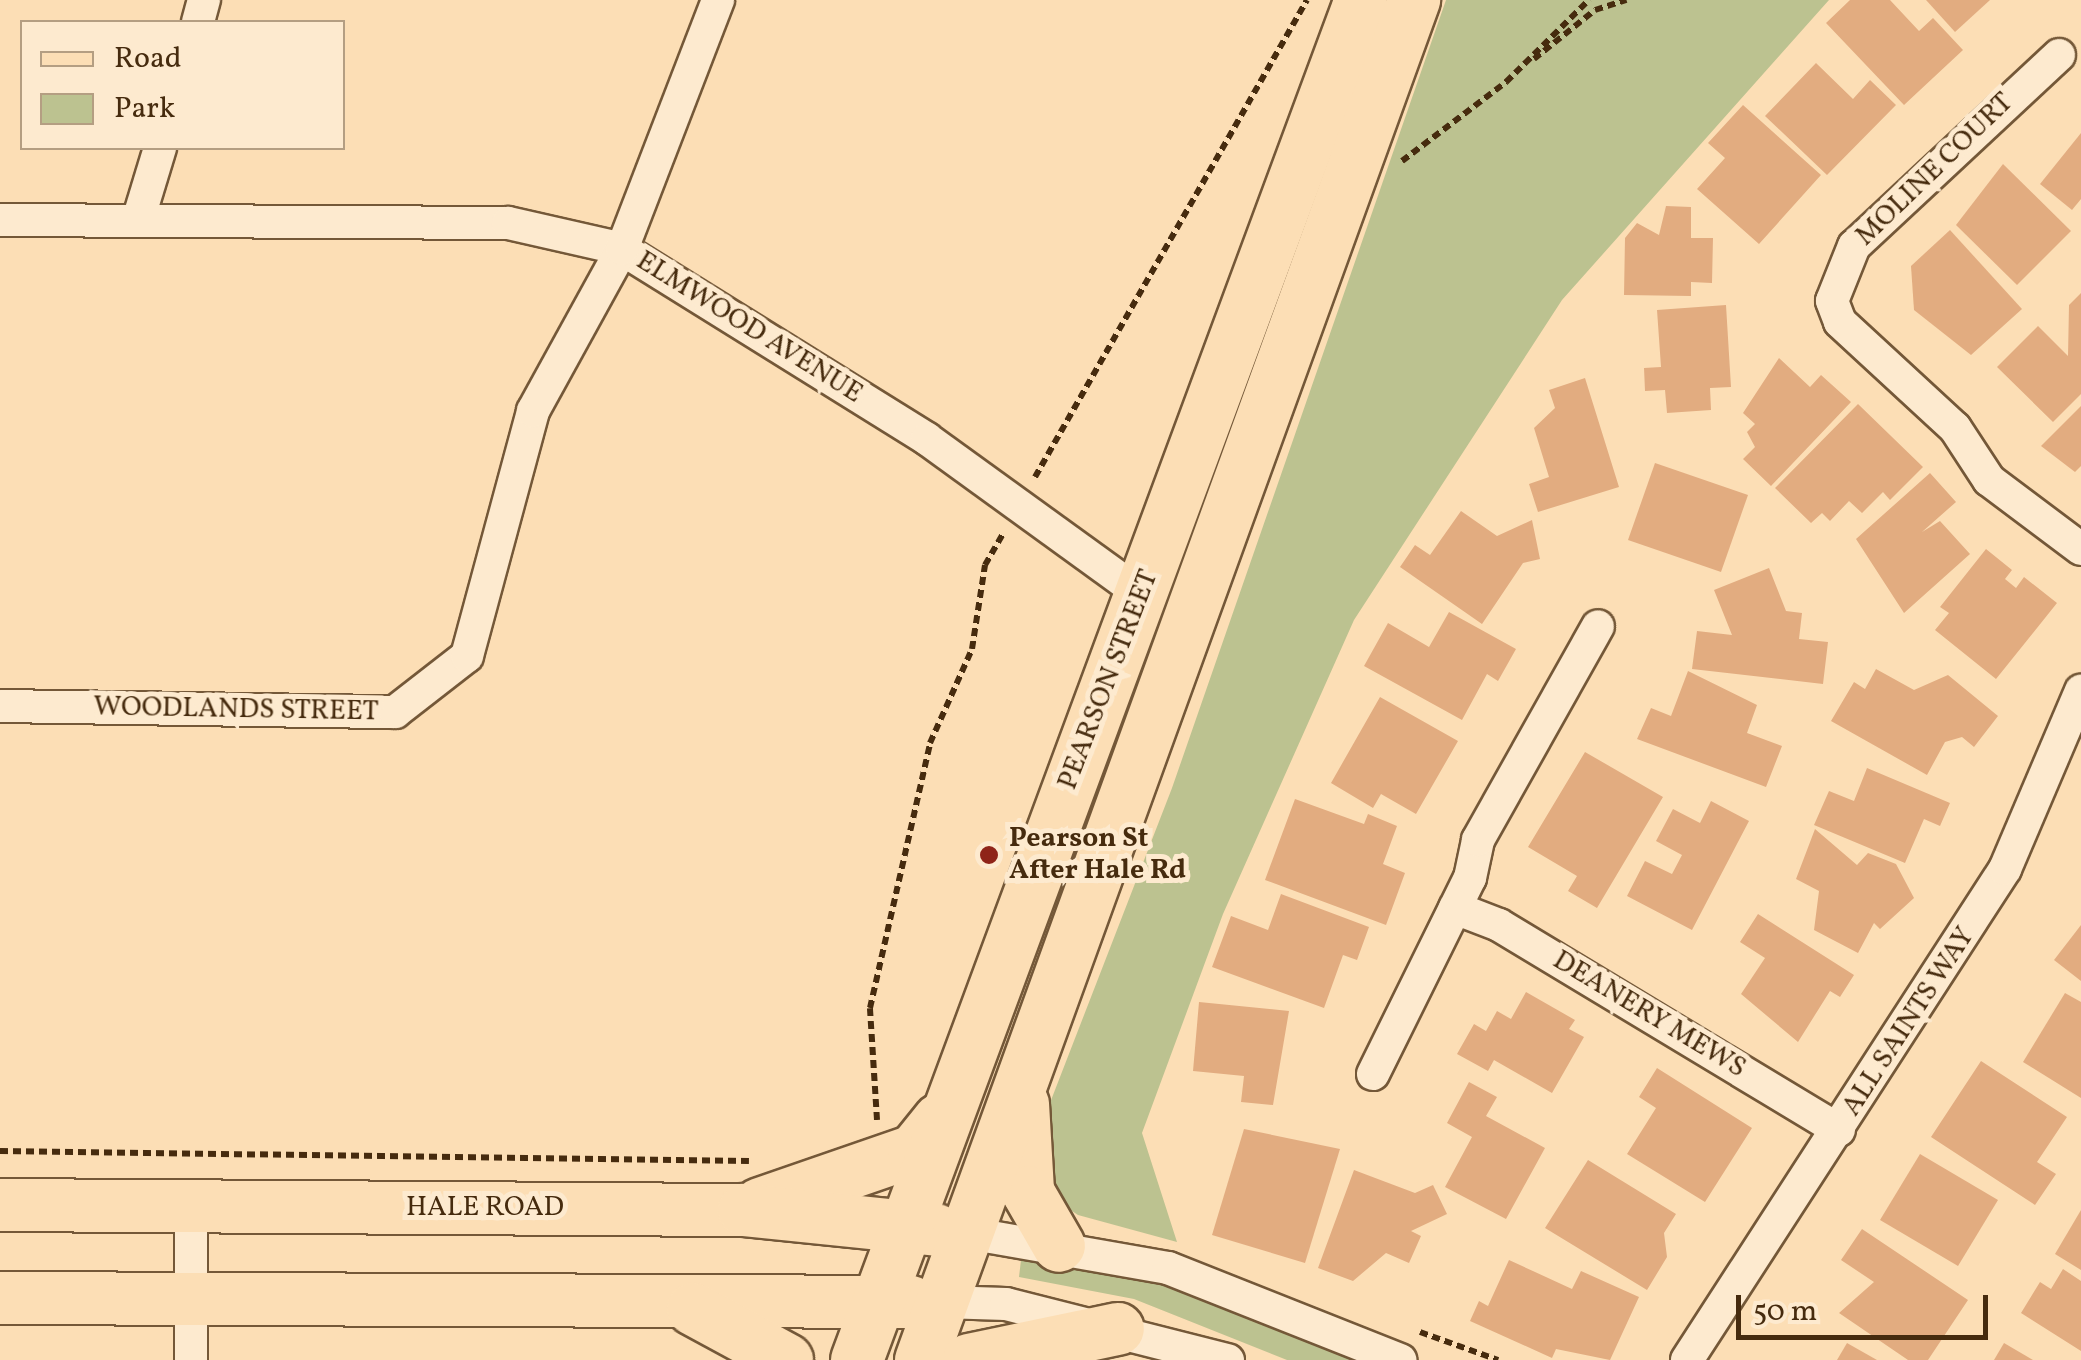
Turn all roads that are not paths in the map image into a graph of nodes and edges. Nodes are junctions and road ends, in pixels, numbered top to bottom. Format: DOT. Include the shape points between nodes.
graph roads {
  1 [pos="718,0"];
  2 [pos="1361,0"];
  3 [pos="1414,0"];
  4 [pos="2060,56"];
  5 [pos="159,150"];
  6 [pos="139,218"];
  7 [pos="0,220"];
  8 [pos="622,250"];
  9 [pos="2081,549"];
  10 [pos="1141,594"];
  11 [pos="1598,626"];
  12 [pos="2081,692"];
  13 [pos="0,706"];
  14 [pos="1455,908"];
  15 [pos="1373,1074"];
  16 [pos="1022,1083"];
  17 [pos="940,1120"];
  18 [pos="1839,1130"];
  19 [pos="752,1186"];
  20 [pos="0,1205"];
  21 [pos="191,1206"];
  22 [pos="903,1226"];
  23 [pos="968,1234"];
  24 [pos="1059,1246"];
  25 [pos="0,1298"];
  26 [pos="190,1298"];
  27 [pos="665,1298"];
  28 [pos="877,1302"];
  29 [pos="942,1302"];
  30 [pos="1118,1329"];
  31 [pos="1697,1352"];
  32 [pos="190,1360"];
  33 [pos="787,1360"];
  34 [pos="857,1360"];
  35 [pos="921,1360"];
  36 [pos="970,1360"];
  37 [pos="1228,1360"];
  38 [pos="1400,1360"];
  1 -- 8 [label="street, WOODLANDS STREET"];
  2 -- 10 [label="main road, PEARSON STREET"];
  3 -- 16 [label="main road, PEARSON STREET"];
  4 -- 9 [label="street, MOLINE COURT" via="1854,246 1832,301 1840,322 1955,428 1989,480"];
  5 -- 6 [label="street"];
  6 -- 7 [label="street, ELMWOOD AVENUE"];
  6 -- 8 [label="street, ELMWOOD AVENUE" via="508,223"];
  8 -- 10 [label="street, ELMWOOD AVENUE" via="1019,506"];
  8 -- 13 [label="street, WOODLANDS STREET" via="534,411 467,656 395,712"];
  10 -- 17 [label="main road, PEARSON STREET"];
  11 -- 14 [label="street" via="1499,799"];
  12 -- 18 [label="street, ALL SAINTS WAY" via="2005,870"];
  14 -- 15 [label="street"];
  14 -- 18 [label="street, DEANERY MEWS" via="1500,924"];
  16 -- 23 [label="main road, PEARSON STREET"];
  16 -- 24 [label="main road" via="1028,1192"];
  17 -- 19 [label="main road" via="914,1151"];
  17 -- 22 [label="main road, PEARSON STREET"];
  18 -- 31 [label="street, ALL SAINTS WAY"];
  19 -- 21 [label="main road, HALE ROAD"];
  19 -- 22 [label="main road, HALE ROAD"];
  20 -- 21 [label="main road, HALE ROAD"];
  21 -- 26 [label="street"];
  22 -- 23 [label="main road, HALE ROAD"];
  22 -- 28 [label="main road, PEARSON STREET"];
  23 -- 24 [label="street"];
  23 -- 29 [label="main road, PEARSON STREET"];
  24 -- 38 [label="street" via="1168,1268"];
  25 -- 26 [label="main road"];
  26 -- 27 [label="main road"];
  26 -- 32 [label="street"];
  27 -- 28 [label="main road"];
  27 -- 33 [label="main road" via="733,1324"];
  28 -- 29 [label="main road"];
  28 -- 34 [label="main road, PEARSON STREET"];
  29 -- 30 [label="street" via="1006,1304"];
  29 -- 35 [label="main road, PEARSON STREET"];
  30 -- 36 [label="main road"];
  30 -- 37 [label="street"];
}
